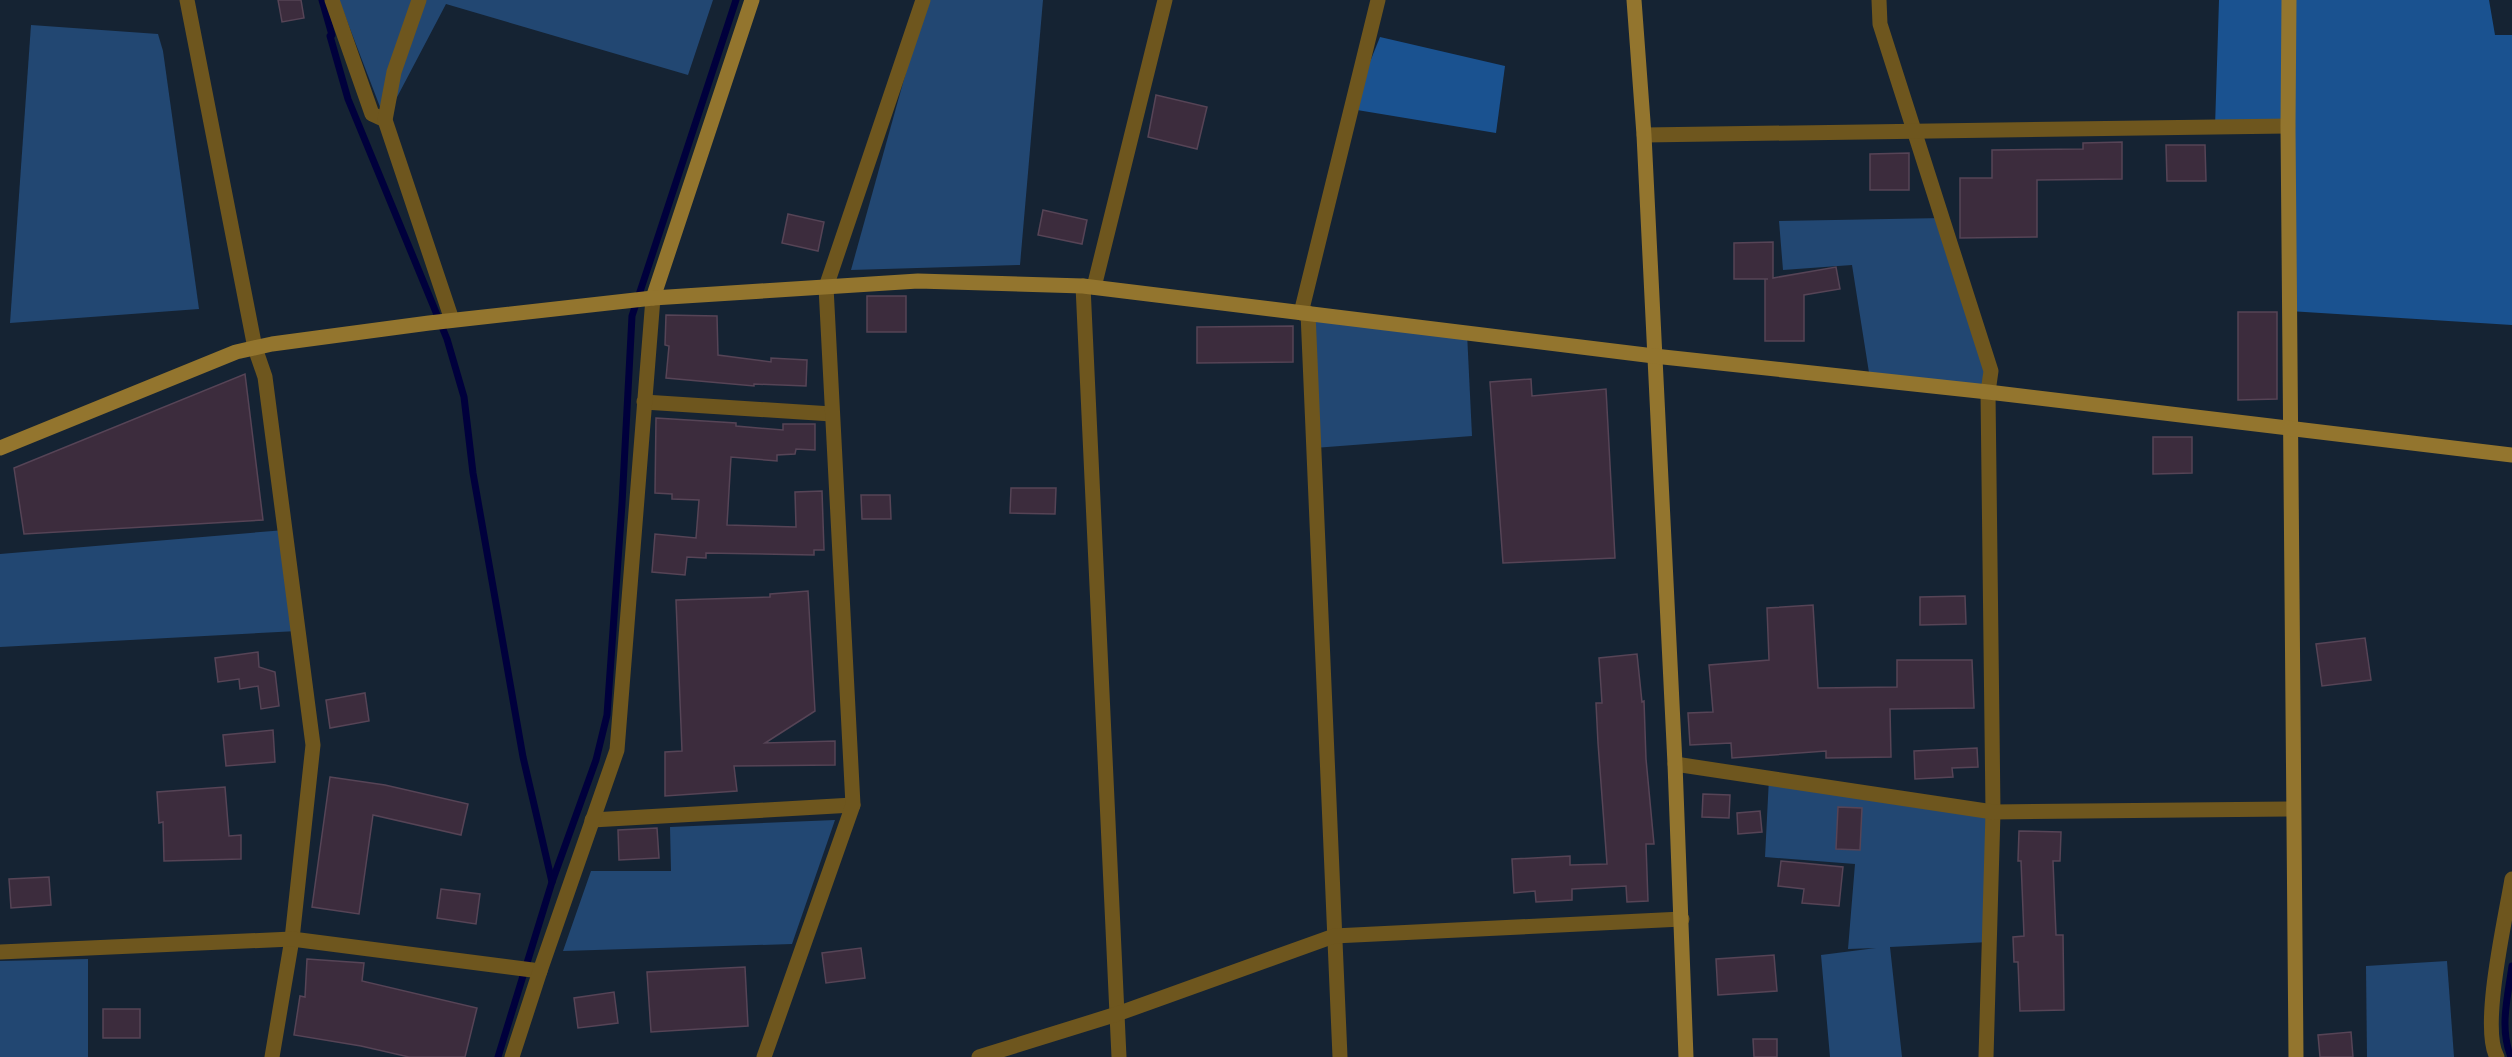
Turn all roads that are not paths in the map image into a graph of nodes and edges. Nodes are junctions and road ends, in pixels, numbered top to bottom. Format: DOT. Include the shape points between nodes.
graph roads {
  1 [pos="187,0"];
  2 [pos="332,0"];
  3 [pos="419,0"];
  4 [pos="752,0"];
  5 [pos="923,0"];
  6 [pos="1165,0"];
  7 [pos="1378,0"];
  8 [pos="1634,0"];
  9 [pos="1879,0"];
  10 [pos="2289,0"];
  11 [pos="385,120"];
  12 [pos="2288,126"];
  13 [pos="1916,132"];
  14 [pos="1644,135"];
  15 [pos="1089,286"];
  16 [pos="825,287"];
  17 [pos="652,298"];
  18 [pos="1305,313"];
  19 [pos="452,320"];
  20 [pos="255,348"];
  21 [pos="1654,356"];
  22 [pos="1988,392"];
  23 [pos="644,402"];
  24 [pos="832,414"];
  25 [pos="2290,430"];
  26 [pos="0,448"];
  27 [pos="2512,455"];
  28 [pos="1676,764"];
  29 [pos="853,805"];
  30 [pos="2293,809"];
  31 [pos="1993,812"];
  32 [pos="592,820"];
  33 [pos="2512,879"];
  34 [pos="1682,919"];
  35 [pos="1334,936"];
  36 [pos="292,939"];
  37 [pos="0,952"];
  38 [pos="540,971"];
  39 [pos="1118,1014"];
  40 [pos="272,1057"];
  41 [pos="512,1057"];
  42 [pos="764,1057"];
  43 [pos="980,1057"];
  44 [pos="1119,1057"];
  45 [pos="1340,1057"];
  46 [pos="1686,1057"];
  47 [pos="1986,1057"];
  48 [pos="2296,1057"];
  49 [pos="2497,1057"];
  1 -- 20 [label="street"];
  2 -- 11 [label="street" via="372,114"];
  3 -- 11 [label="street" via="394,72"];
  4 -- 17 [label="street"];
  5 -- 16 [label="street"];
  6 -- 15 [label="street"];
  7 -- 18 [label="street"];
  8 -- 14 [label="street"];
  9 -- 13 [label="street" via="1880,24"];
  10 -- 12 [label="street"];
  11 -- 19 [label="street"];
  12 -- 13 [label="street"];
  12 -- 25 [label="street"];
  13 -- 14 [label="street"];
  13 -- 22 [label="street" via="1991,371"];
  14 -- 21 [label="street"];
  15 -- 16 [label="street" via="918,281"];
  15 -- 18 [label="street"];
  15 -- 39 [label="street"];
  16 -- 17 [label="street"];
  16 -- 24 [label="street"];
  17 -- 19 [label="street"];
  17 -- 23 [label="street"];
  18 -- 21 [label="street"];
  18 -- 35 [label="street"];
  19 -- 20 [label="street"];
  20 -- 26 [label="street" via="236,352"];
  20 -- 36 [label="street" via="265,377 313,745"];
  21 -- 22 [label="street"];
  21 -- 28 [label="street"];
  22 -- 25 [label="street"];
  22 -- 31 [label="street"];
  23 -- 24 [label="street"];
  23 -- 32 [label="street" via="617,750"];
  24 -- 29 [label="street"];
  25 -- 27 [label="street"];
  25 -- 30 [label="street"];
  28 -- 31 [label="street"];
  28 -- 34 [label="street"];
  29 -- 32 [label="street"];
  29 -- 42 [label="street"];
  30 -- 31 [label="street"];
  30 -- 48 [label="street"];
  31 -- 47 [label="street"];
  32 -- 38 [label="street"];
  33 -- 49 [label="street" via="2492,1006 2491,1034"];
  34 -- 35 [label="street"];
  34 -- 46 [label="street"];
  35 -- 39 [label="street"];
  35 -- 45 [label="street"];
  36 -- 37 [label="street"];
  36 -- 38 [label="street"];
  36 -- 40 [label="street"];
  38 -- 41 [label="street"];
  39 -- 43 [label="street"];
  39 -- 44 [label="street"];
}
